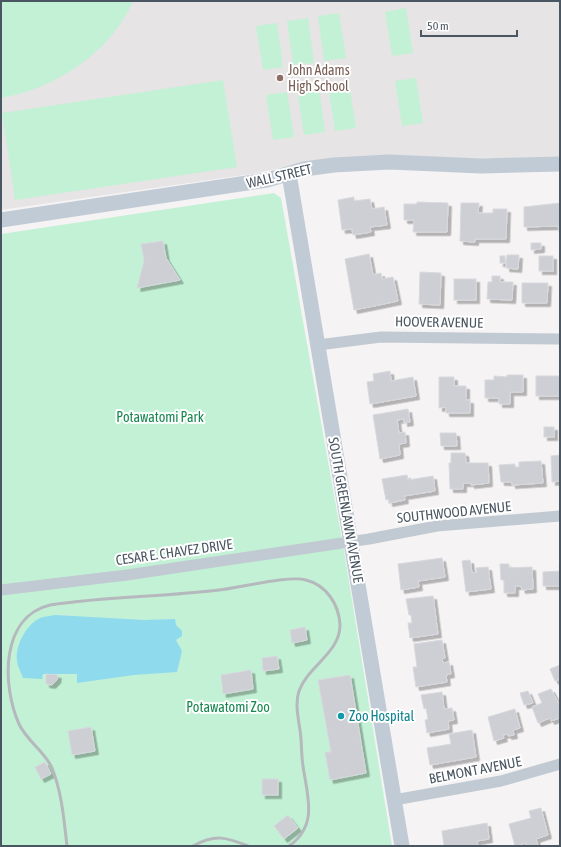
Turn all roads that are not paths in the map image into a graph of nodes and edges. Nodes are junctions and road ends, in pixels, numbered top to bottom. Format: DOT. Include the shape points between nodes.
graph roads {
  1 [pos="560,164"];
  2 [pos="289,174"];
  3 [pos="1,220"];
  4 [pos="560,339"];
  5 [pos="318,345"];
  6 [pos="560,516"];
  7 [pos="352,542"];
  8 [pos="1,590"];
  9 [pos="560,764"];
  10 [pos="394,800"];
  11 [pos="402,846"];
  1 -- 2 [label="street, WALL STREET" via="482,166 389,162 334,165"];
  2 -- 3 [label="street, WALL STREET" via="260,181"];
  2 -- 5 [label="street, SOUTH GREENLAWN AVENUE"];
  4 -- 5 [label="street, HOOVER AVENUE" via="381,337"];
  5 -- 7 [label="street, SOUTH GREENLAWN AVENUE"];
  6 -- 7 [label="street, SOUTHWOOD AVENUE" via="437,526"];
  7 -- 8 [label="street, CESAR E. CHAVEZ DRIVE" via="127,575"];
  7 -- 10 [label="street, SOUTH GREENLAWN AVENUE"];
  9 -- 10 [label="street, BELMONT AVENUE" via="501,781"];
  10 -- 11 [label="street, SOUTH GREENLAWN AVENUE"];
}
